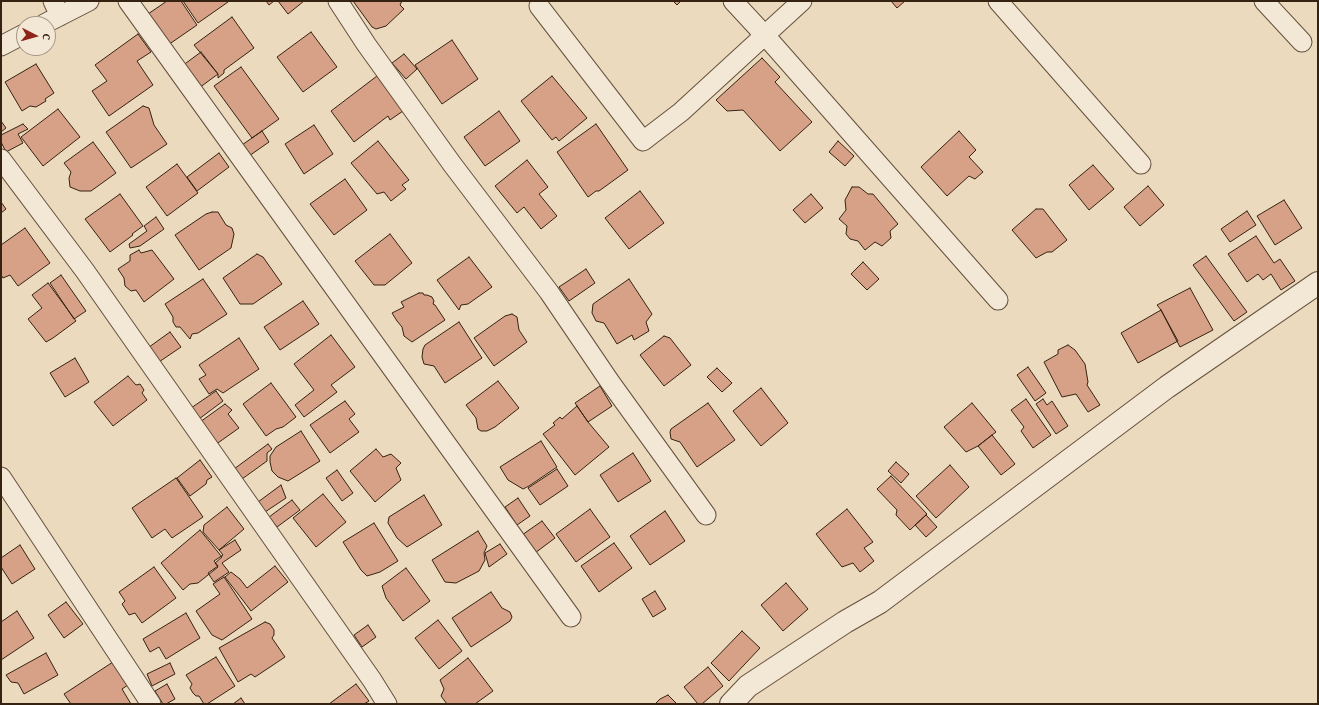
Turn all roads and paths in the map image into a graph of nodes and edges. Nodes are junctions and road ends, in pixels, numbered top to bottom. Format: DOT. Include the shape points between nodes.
graph roads {
  1 [pos="89,1"];
  2 [pos="128,1"];
  3 [pos="338,1"];
  4 [pos="733,1"];
  5 [pos="802,1"];
  6 [pos="998,1"];
  7 [pos="1264,1"];
  8 [pos="539,6"];
  9 [pos="53,14"];
  10 [pos="764,35"];
  11 [pos="16,38"];
  12 [pos="1302,42"];
  13 [pos="1,46"];
  14 [pos="1,159"];
  15 [pos="1141,164"];
  16 [pos="1318,283"];
  17 [pos="998,300"];
  18 [pos="1,477"];
  19 [pos="706,515"];
  20 [pos="571,616"];
  21 [pos="151,704"];
  22 [pos="387,704"];
  23 [pos="732,704"];
  1 -- 9 [label="street"];
  2 -- 20 [label="street"];
  3 -- 19 [label="street" via="366,44 452,164 549,292"];
  4 -- 10 [label="street"];
  5 -- 10 [label="street"];
  6 -- 15 [label="street"];
  7 -- 12 [label="street"];
  8 -- 10 [label="street" via="643,141 681,112"];
  10 -- 17 [label="street"];
  11 -- 13 [label="street"];
  14 -- 22 [label="street" via="85,271"];
  16 -- 23 [label="street" via="1167,387 880,602 748,686"];
  18 -- 21 [label="street"];
}
